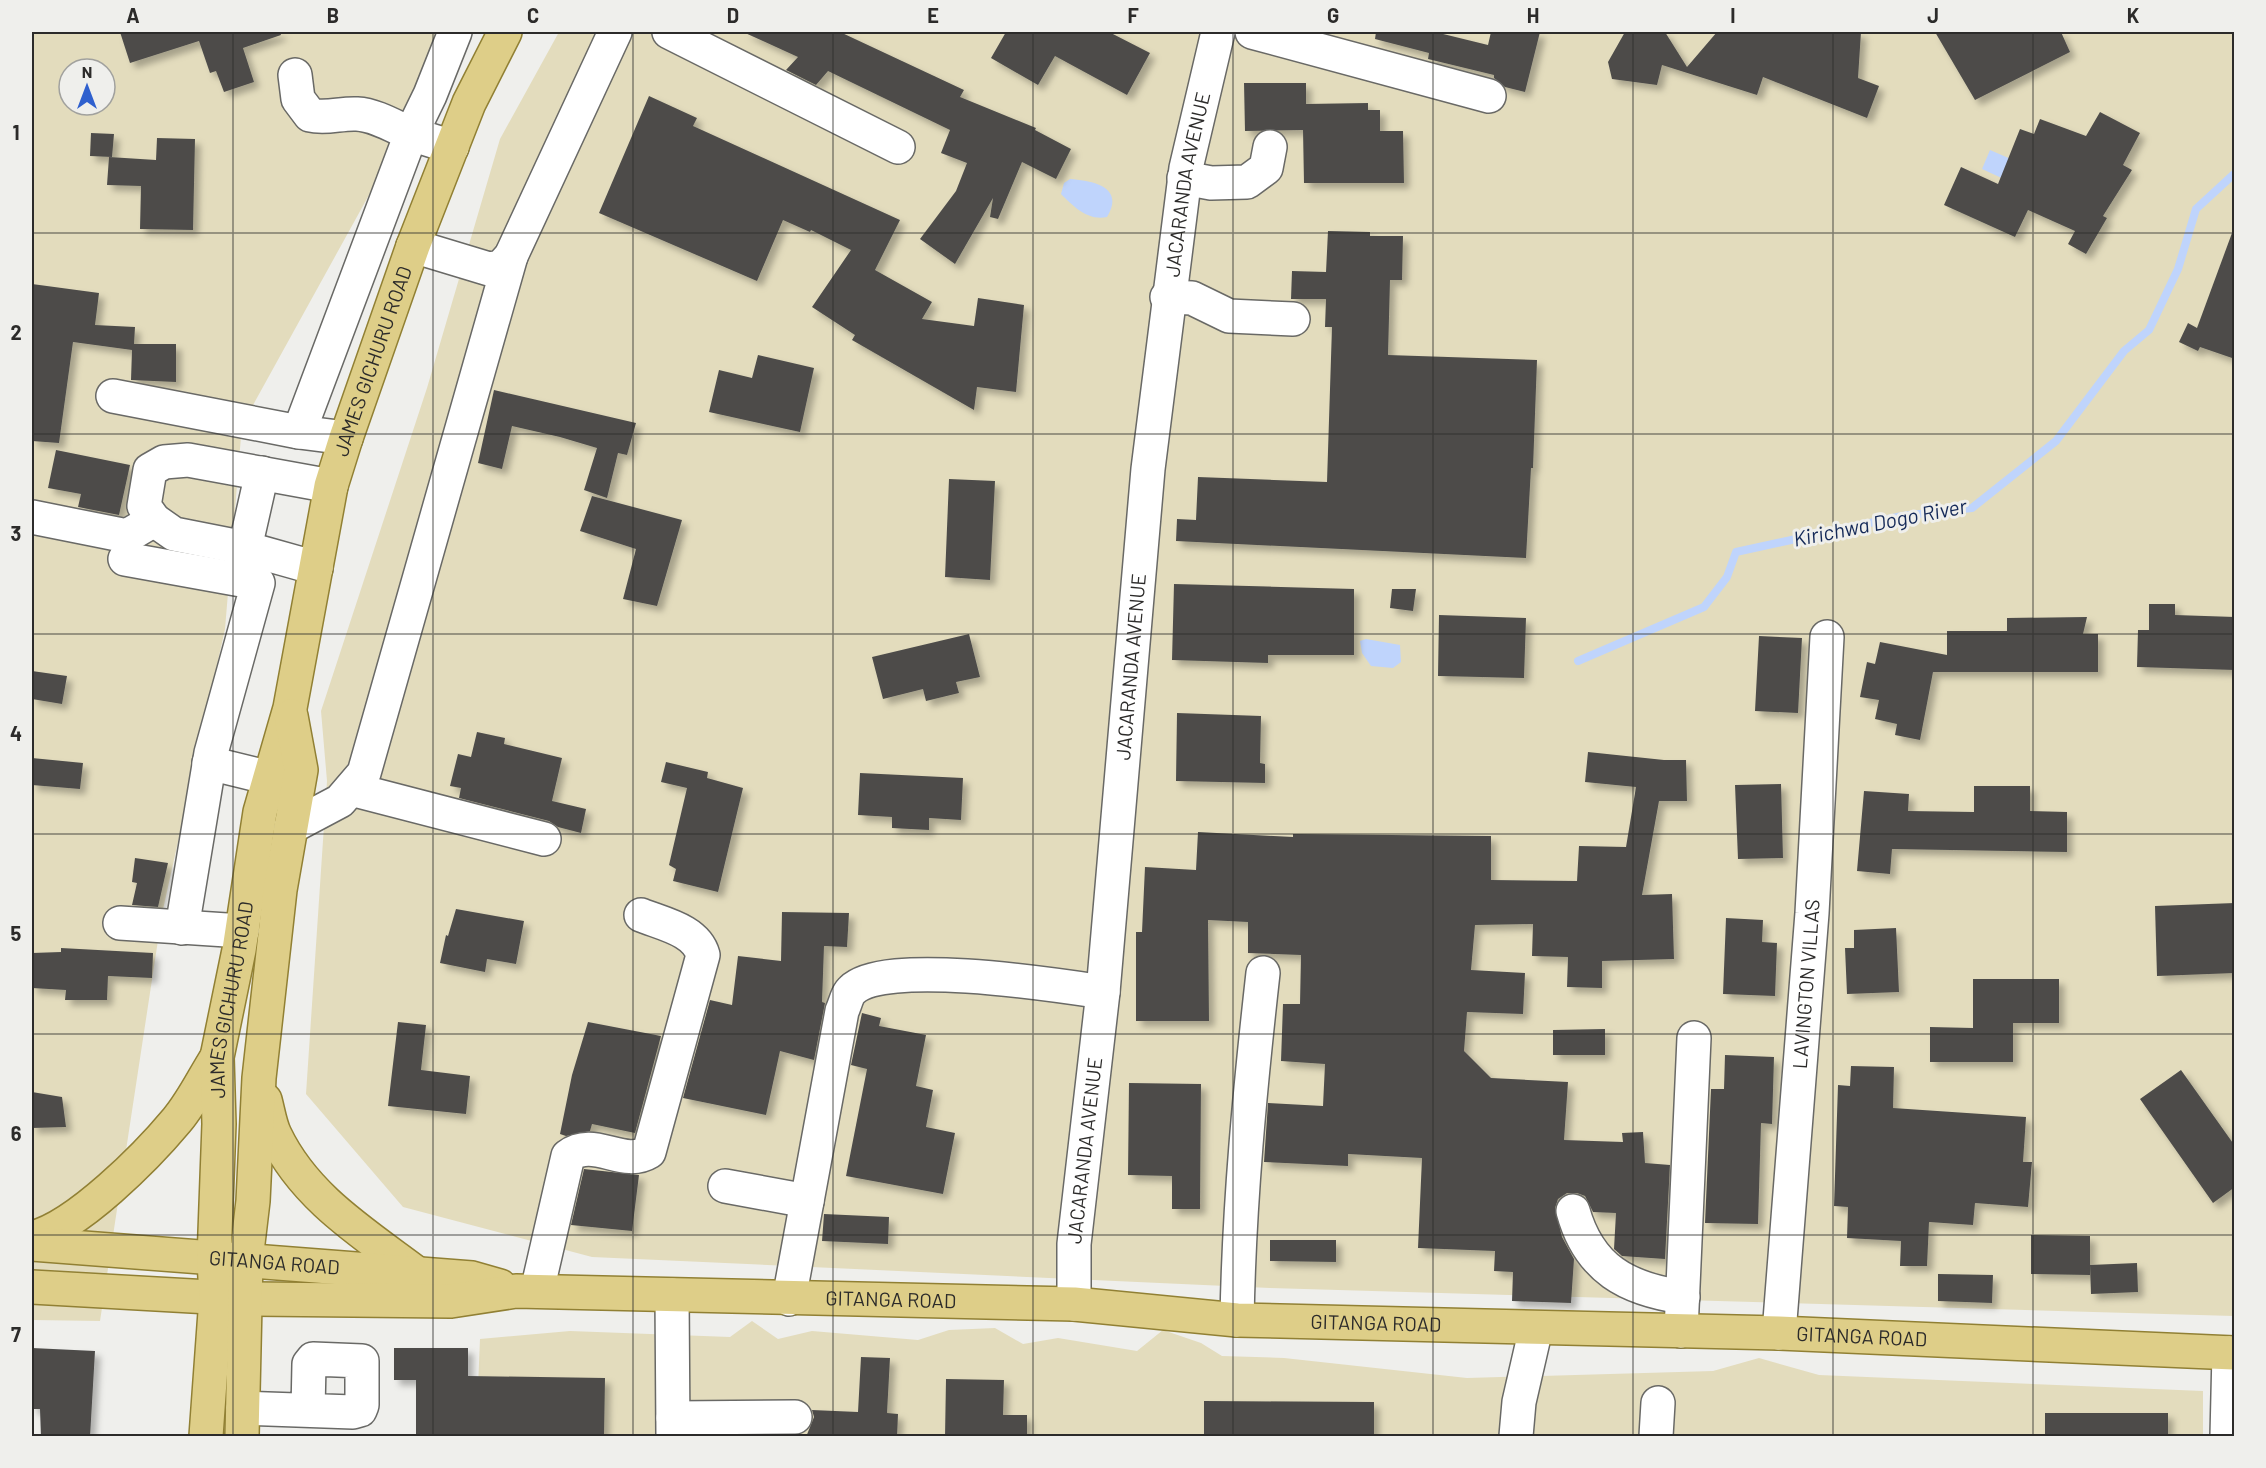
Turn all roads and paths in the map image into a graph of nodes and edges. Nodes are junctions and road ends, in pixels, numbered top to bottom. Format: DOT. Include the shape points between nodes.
graph roads {
  1 [pos="455,32"];
  2 [pos="504,32"];
  3 [pos="615,32"];
  4 [pos="669,32"];
  5 [pos="1218,32"];
  6 [pos="1252,32"];
  7 [pos="295,75"];
  8 [pos="1490,96"];
  9 [pos="411,134"];
  10 [pos="452,147"];
  11 [pos="898,147"];
  12 [pos="1270,147"];
  13 [pos="1184,178"];
  14 [pos="413,246"];
  15 [pos="511,256"];
  16 [pos="1167,297"];
  17 [pos="1293,319"];
  18 [pos="113,396"];
  19 [pos="299,432"];
  20 [pos="346,438"];
  21 [pos="262,473"];
  22 [pos="331,486"];
  23 [pos="32,517"];
  24 [pos="154,520"];
  25 [pos="244,548"];
  26 [pos="125,559"];
  27 [pos="316,568"];
  28 [pos="1827,637"];
  29 [pos="290,708"];
  30 [pos="209,763"];
  31 [pos="270,778"];
  32 [pos="351,789"];
  33 [pos="291,826"];
  34 [pos="544,839"];
  35 [pos="641,915"];
  36 [pos="120,923"];
  37 [pos="182,928"];
  38 [pos="242,931"];
  39 [pos="1263,973"];
  40 [pos="1103,992"];
  41 [pos="1694,1038"];
  42 [pos="217,1057"];
  43 [pos="259,1078"];
  44 [pos="725,1186"];
  45 [pos="807,1201"];
  46 [pos="1573,1211"];
  47 [pos="32,1238"];
  48 [pos="32,1244"];
  49 [pos="214,1259"];
  50 [pos="246,1260"];
  51 [pos="419,1275"];
  52 [pos="32,1287"];
  53 [pos="527,1291"];
  54 [pos="672,1294"];
  55 [pos="1683,1297"];
  56 [pos="231,1298"];
  57 [pos="789,1299"];
  58 [pos="1074,1304"];
  59 [pos="1237,1320"];
  60 [pos="1536,1328"];
  61 [pos="1682,1331"];
  62 [pos="1779,1333"];
  63 [pos="2232,1353"];
  64 [pos="1658,1403"];
  65 [pos="308,1410"];
  66 [pos="795,1417"];
  67 [pos="243,1422"];
  68 [pos="673,1427"];
  69 [pos="739,1427"];
  70 [pos="206,1437"];
  71 [pos="1516,1437"];
  72 [pos="1656,1437"];
  73 [pos="2227,1437"];
  1 -- 9 [label="street"];
  2 -- 10 [label="main road, JAMES GICHURU ROAD"];
  3 -- 15 [label="street"];
  4 -- 11 [label="street"];
  5 -- 13 [label="street, JACARANDA AVENUE"];
  6 -- 8 [label="street"];
  7 -- 9 [label="street" via="298,99 310,116 358,114"];
  9 -- 10 [label="street"];
  9 -- 19 [label="street"];
  10 -- 14 [label="main road, JAMES GICHURU ROAD"];
  12 -- 13 [label="street" via="1266,168 1246,182 1211,183"];
  13 -- 16 [label="street, JACARANDA AVENUE"];
  14 -- 15 [label="street" via="489,269 501,267"];
  14 -- 20 [label="main road, JAMES GICHURU ROAD"];
  15 -- 32 [label="street" via="364,772"];
  16 -- 17 [label="street" via="1192,298 1229,316"];
  16 -- 40 [label="street, JACARANDA AVENUE" via="1129,669"];
  18 -- 19 [label="street"];
  19 -- 20 [label="street"];
  20 -- 22 [label="main road, JAMES GICHURU ROAD"];
  21 -- 22 [label="street"];
  21 -- 24 [label="street" via="188,460 164,462 150,470 144,506"];
  21 -- 25 [label="street"];
  22 -- 27 [label="main road, JAMES GICHURU ROAD"];
  23 -- 24 [label="street" via="127,536"];
  24 -- 25 [label="street" via="174,534"];
  25 -- 27 [label="street"];
  26 -- 30 [label="street" via="258,584"];
  27 -- 29 [label="main road, JAMES GICHURU ROAD"];
  28 -- 62 [label="street, LAVINGTON VILLAS" via="1812,913"];
  29 -- 31 [label="main road, JAMES GICHURU ROAD"];
  29 -- 33 [label="main road, JAMES GICHURU ROAD" via="301,770"];
  30 -- 31 [label="street"];
  30 -- 37 [label="street"];
  31 -- 38 [label="main road, JAMES GICHURU ROAD" via="260,812"];
  32 -- 33 [label="street" via="340,801"];
  32 -- 34 [label="street"];
  33 -- 43 [label="main road, JAMES GICHURU ROAD"];
  35 -- 53 [label="street" via="692,936 703,955 650,1152 627,1157 589,1147 576,1149 568,1156"];
  36 -- 37 [label="street"];
  37 -- 38 [label="street"];
  38 -- 42 [label="main road, JAMES GICHURU ROAD"];
  39 -- 59 [label="street" via="1248,1114"];
  40 -- 45 [label="street" via="922,973 873,978 851,990 842,1011"];
  40 -- 58 [label="street, JACARANDA AVENUE" via="1074,1244"];
  41 -- 55 [label="street"];
  42 -- 47 [label="main road" via="178,1119 120,1180 55,1227"];
  42 -- 49 [label="main road, JAMES GICHURU ROAD"];
  43 -- 50 [label="main road, JAMES GICHURU ROAD"];
  43 -- 51 [label="main road" via="274,1133 307,1186 336,1213"];
  44 -- 45 [label="street"];
  45 -- 57 [label="street"];
  46 -- 55 [label="street" via="1578,1230 1609,1271 1649,1292"];
  48 -- 49 [label="main road, GITANGA ROAD"];
  49 -- 50 [label="main road, GITANGA ROAD"];
  49 -- 56 [label="main road, JAMES GICHURU ROAD"];
  50 -- 51 [label="main road, GITANGA ROAD"];
  50 -- 56 [label="main road, JAMES GICHURU ROAD"];
  51 -- 53 [label="main road, GITANGA ROAD" via="472,1278"];
  52 -- 56 [label="main road, GITANGA ROAD"];
  53 -- 54 [label="main road, GITANGA ROAD"];
  53 -- 56 [label="main road, GITANGA ROAD" via="451,1300"];
  54 -- 57 [label="main road, GITANGA ROAD"];
  54 -- 68 [label="street"];
  55 -- 61 [label="street"];
  56 -- 67 [label="main road"];
  56 -- 70 [label="main road"];
  57 -- 58 [label="main road, GITANGA ROAD"];
  58 -- 59 [label="main road, GITANGA ROAD"];
  59 -- 60 [label="main road, GITANGA ROAD"];
  60 -- 61 [label="main road, GITANGA ROAD"];
  60 -- 71 [label="street" via="1519,1402"];
  61 -- 62 [label="main road, GITANGA ROAD"];
  62 -- 63 [label="main road, GITANGA ROAD"];
  63 -- 73 [label="street"];
  64 -- 72 [label="street"];
  65 -- 67 [label="street"];
  66 -- 69 [label="street"];
  68 -- 69 [label="street"];
}
